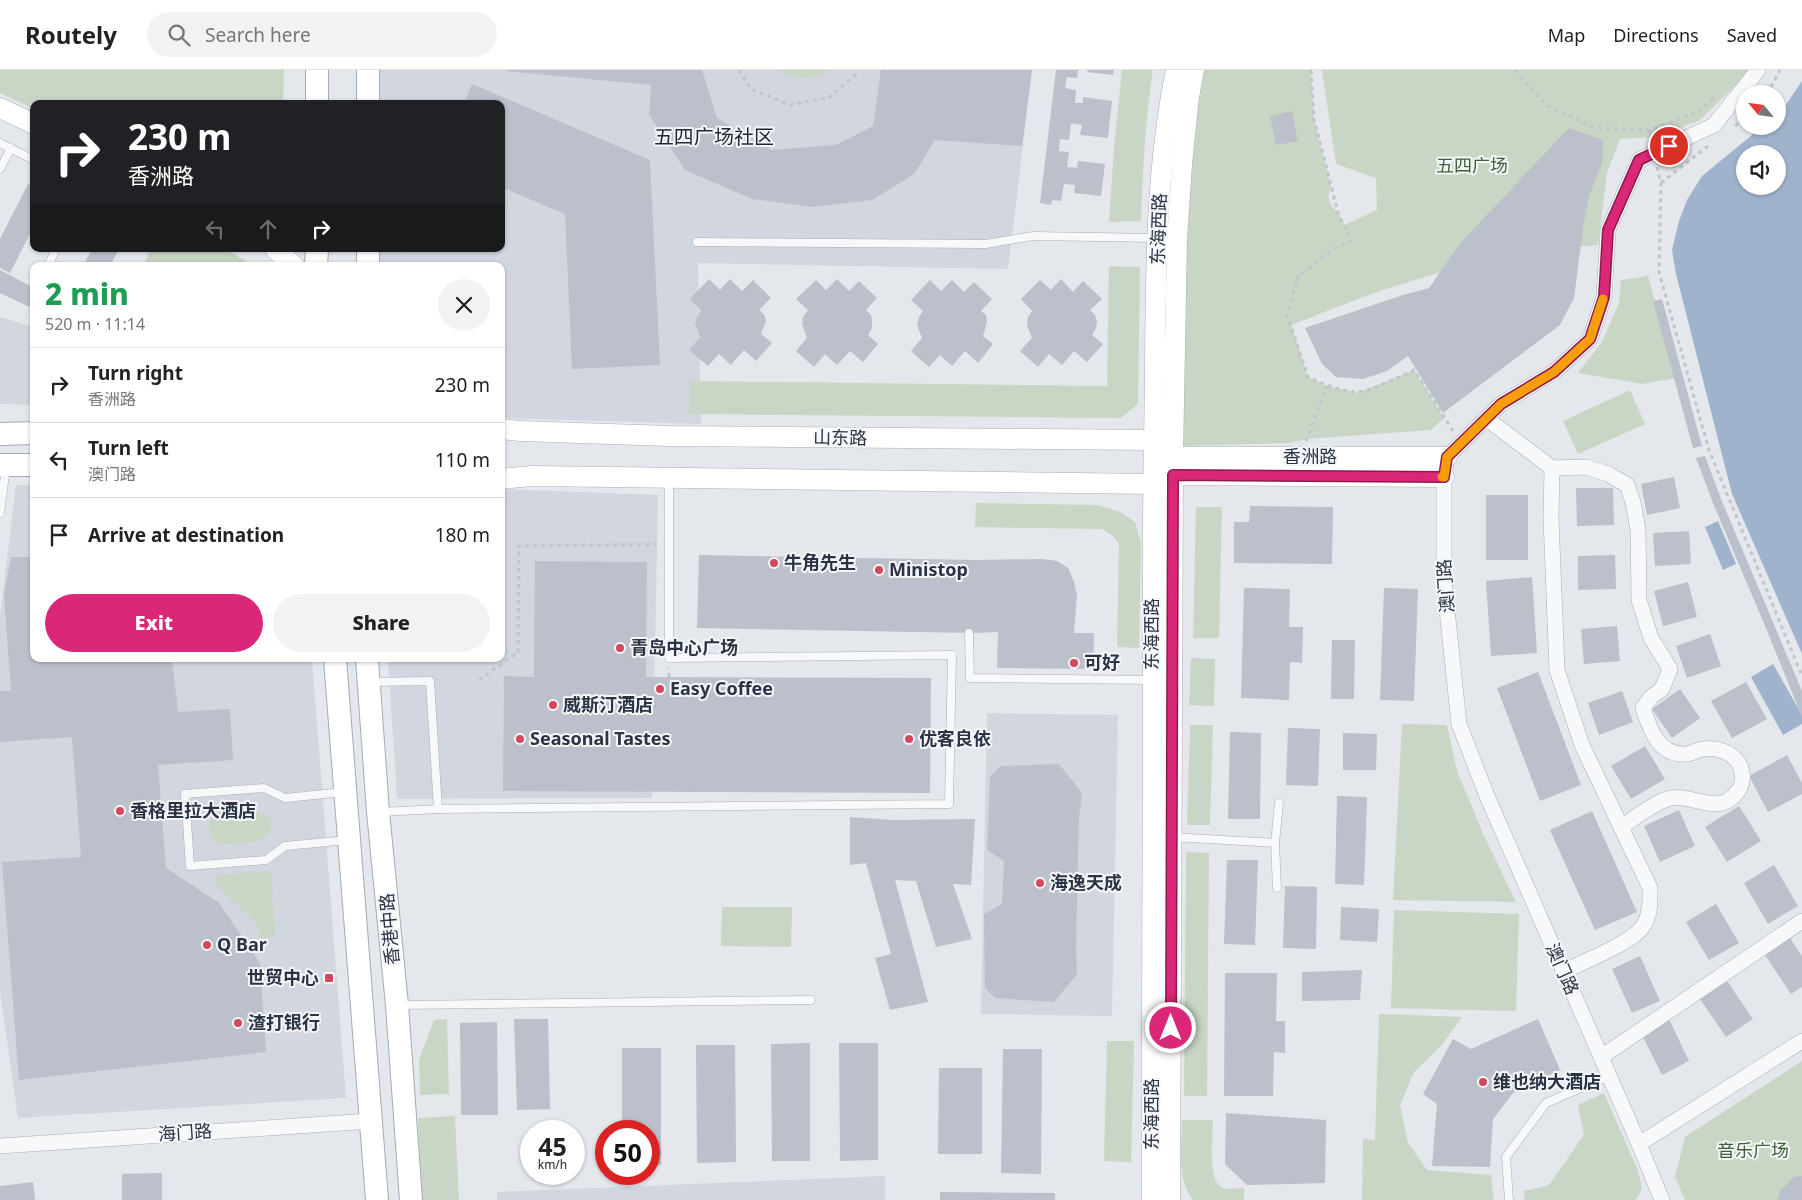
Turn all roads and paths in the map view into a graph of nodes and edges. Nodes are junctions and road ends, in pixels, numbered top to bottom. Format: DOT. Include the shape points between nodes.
graph roads {
  1 [pos="317,70"];
  2 [pos="368,70"];
  3 [pos="739,70"];
  4 [pos="856,70"];
  5 [pos="1176,70"];
  6 [pos="1194,70"];
  7 [pos="1311,70"];
  8 [pos="1515,70"];
  9 [pos="1758,70"];
  10 [pos="1780,70"];
  11 [pos="1772,85"];
  12 [pos="1719,92"];
  13 [pos="317,100"];
  14 [pos="368,100"];
  15 [pos="0,108"];
  16 [pos="30,122"];
  17 [pos="1736,125"];
  18 [pos="1730,129"];
  19 [pos="1714,141"];
  20 [pos="0,143"];
  21 [pos="11,148"];
  22 [pos="30,158"];
  23 [pos="0,169"];
  24 [pos="1158,238"];
  25 [pos="697,242"];
  26 [pos="278,252"];
  27 [pos="290,262"];
  28 [pos="1327,386"];
  29 [pos="1487,419"];
  30 [pos="505,429"];
  31 [pos="30,433"];
  32 [pos="0,434"];
  33 [pos="1154,440"];
  34 [pos="1462,444"];
  35 [pos="1299,457"];
  36 [pos="1447,457"];
  37 [pos="3,465"];
  38 [pos="30,465"];
  39 [pos="1173,466"];
  40 [pos="1552,468"];
  41 [pos="1444,477"];
  42 [pos="505,479"];
  43 [pos="669,479"];
  44 [pos="1153,484"];
  45 [pos="0,513"];
  46 [pos="669,544"];
  47 [pos="970,633"];
  48 [pos="505,661"];
  49 [pos="336,662"];
  50 [pos="367,662"];
  51 [pos="504,662"];
  52 [pos="1802,676"];
  53 [pos="479,680"];
  54 [pos="1152,680"];
  55 [pos="369,682"];
  56 [pos="346,792"];
  57 [pos="1279,803"];
  58 [pos="438,809"];
  59 [pos="378,812"];
  60 [pos="1621,826"];
  61 [pos="1172,837"];
  62 [pos="349,840"];
  63 [pos="1275,843"];
  64 [pos="1277,888"];
  65 [pos="1802,921"];
  66 [pos="1564,972"];
  67 [pos="811,1000"];
  68 [pos="397,1005"];
  69 [pos="1802,1041"];
  70 [pos="1601,1057"];
  71 [pos="1609,1076"];
  72 [pos="371,1121"];
  73 [pos="1639,1144"];
  74 [pos="0,1146"];
  75 [pos="377,1200"];
  76 [pos="412,1200"];
  77 [pos="1152,1200"];
  78 [pos="1170,1200"];
  79 [pos="1509,1200"];
  80 [pos="1662,1200"];
  1 -- 13 [label="main road"];
  2 -- 14 [label="main road"];
  3 -- 4 [label="path" via="751,89 790,105 830,97 855,75"];
  5 -- 24 [label="main road, 东海西路" via="1162,170"];
  6 -- 39 [label="main road, 东海西路" via="1177,238"];
  7 -- 28 [label="path" via="1314,119 1338,213 1351,240 1298,276 1287,315 1308,377"];
  8 -- 12 [label="path" via="1546,105 1595,128 1649,130 1700,111"];
  9 -- 29 [label="street" via="1714,125 1639,160 1608,230 1604,297 1590,339 1554,372 1501,404"];
  10 -- 11 [label="path"];
  15 -- 16 [label="main road"];
  17 -- 18 [label="path"];
  19 -- 52 [label="path" via="1661,183 1660,272 1709,450"];
  20 -- 21 [label="lane"];
  21 -- 22 [label="lane"];
  21 -- 23 [label="lane"];
  24 -- 25 [label="lane" via="1033,236 986,244"];
  24 -- 33 [label="main road, 东海西路"];
  26 -- 27 [label="main road"];
  28 -- 34 [label="path" via="1358,393 1414,370"];
  28 -- 35 [label="path"];
  29 -- 34 [label="street"];
  29 -- 40 [label="street"];
  30 -- 33 [label="main road, 山东路" via="669,436"];
  31 -- 32 [label="main road"];
  33 -- 39 [label="main road"];
  33 -- 44 [label="main road, 东海西路"];
  34 -- 36 [label="street"];
  35 -- 36 [label="main road, 香洲路"];
  35 -- 39 [label="main road, 香洲路"];
  36 -- 41 [label="street, 澳门路"];
  37 -- 38 [label="main road"];
  37 -- 45 [label="lane"];
  39 -- 41 [label="main road, 香洲路"];
  39 -- 44 [label="main road"];
  39 -- 61 [label="main road, 东海西路"];
  40 -- 60 [label="street" via="1557,670 1582,745"];
  40 -- 60 [label="street" via="1586,467 1627,485 1638,530 1639,600 1651,638 1670,669 1662,689 1643,708 1648,726 1659,743 1672,754 1715,749 1728,753 1742,771 1742,784 1735,796 1721,803 1706,804 1681,797 1666,799"];
  41 -- 66 [label="street, 澳门路" via="1444,581 1459,724"];
  42 -- 43 [label="main road" via="532,476"];
  43 -- 44 [label="main road"];
  43 -- 46 [label="lane"];
  44 -- 54 [label="main road, 东海西路"];
  46 -- 48 [label="path" via="519,546 518,652"];
  46 -- 58 [label="lane" via="670,658 952,655 949,804"];
  47 -- 54 [label="lane" via="970,678"];
  49 -- 56 [label="main road, 香港中路"];
  50 -- 55 [label="main road, 香港中路"];
  51 -- 53 [label="path"];
  54 -- 77 [label="main road, 东海西路"];
  55 -- 58 [label="lane" via="430,681"];
  55 -- 59 [label="main road, 香港中路"];
  56 -- 62 [label="main road, 香港中路"];
  56 -- 62 [label="lane" via="285,798 264,788 185,794 190,866 266,860 285,846"];
  57 -- 63 [label="lane"];
  58 -- 59 [label="lane"];
  59 -- 68 [label="main road, 香港中路"];
  60 -- 66 [label="street" via="1650,888 1649,911 1643,927 1626,940"];
  61 -- 63 [label="lane"];
  61 -- 78 [label="main road, 东海西路"];
  62 -- 72 [label="main road, 香港中路"];
  63 -- 64 [label="lane"];
  65 -- 70 [label="street"];
  66 -- 70 [label="street, 澳门路"];
  67 -- 68 [label="lane"];
  68 -- 76 [label="main road, 香港中路"];
  69 -- 73 [label="street"];
  70 -- 71 [label="street, 澳门路"];
  71 -- 73 [label="street, 澳门路"];
  71 -- 79 [label="lane" via="1546,1103 1506,1157"];
  72 -- 74 [label="street, 海门路"];
  72 -- 75 [label="main road, 香港中路"];
  73 -- 80 [label="street, 澳门路"];
}
